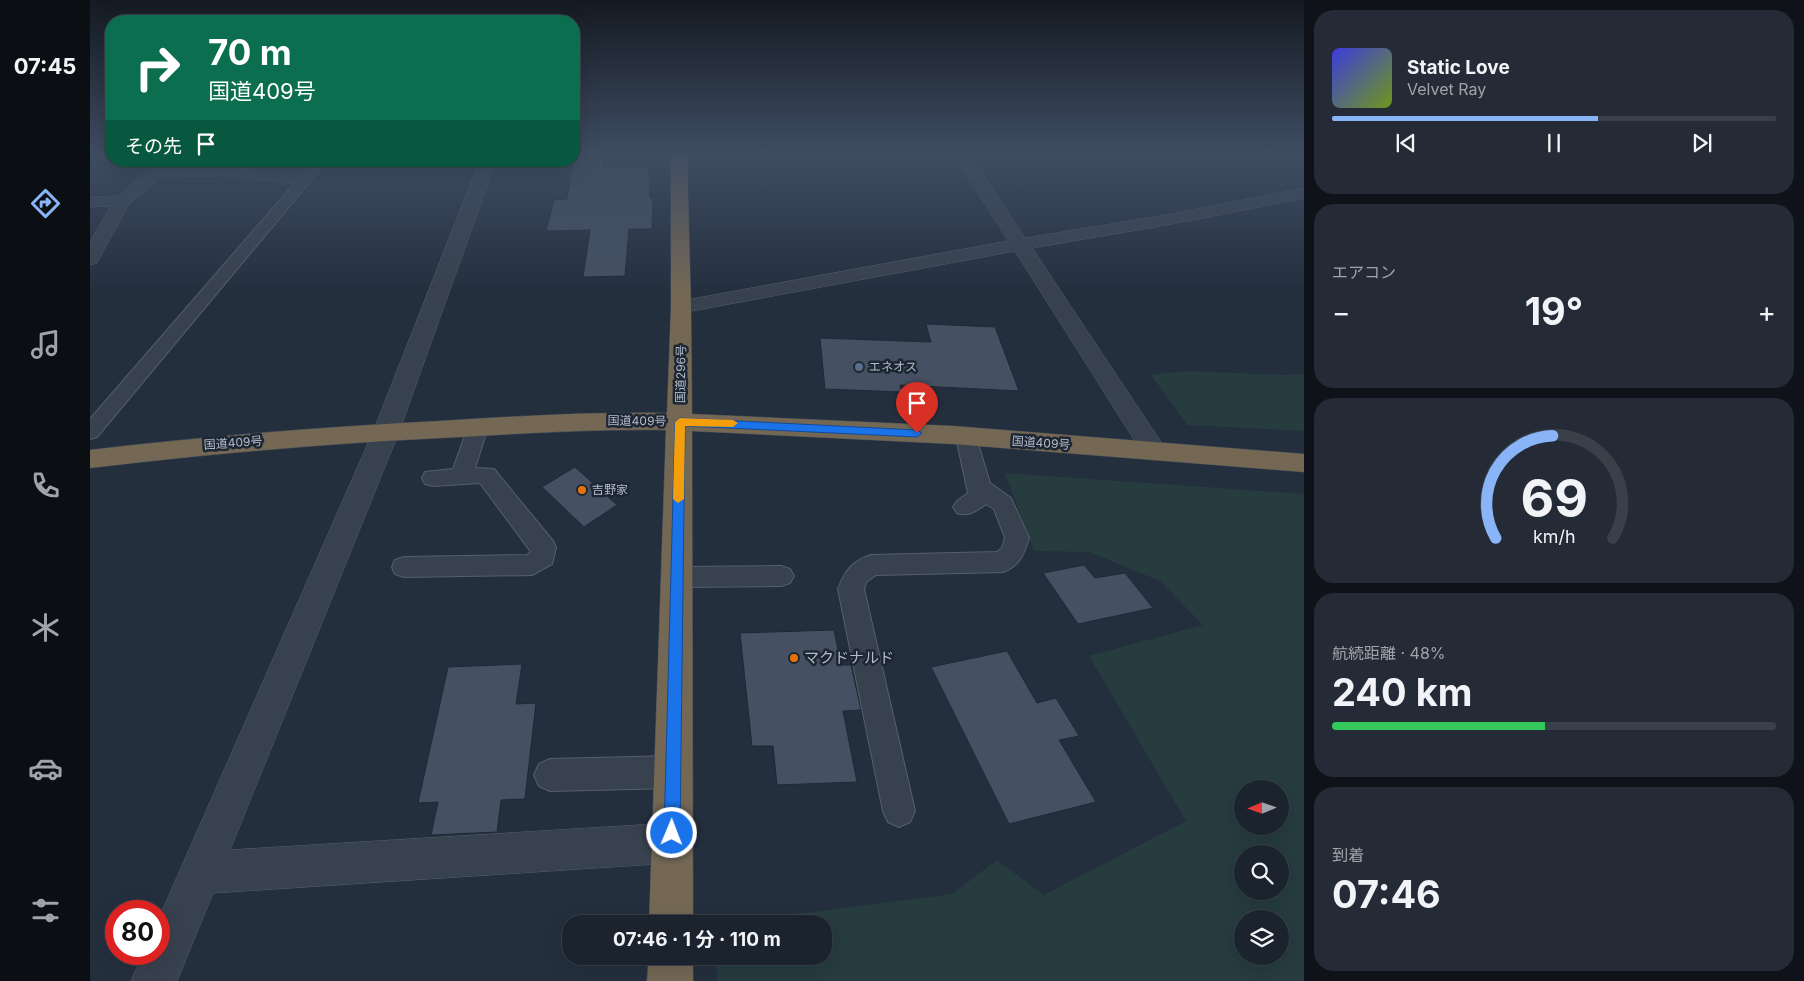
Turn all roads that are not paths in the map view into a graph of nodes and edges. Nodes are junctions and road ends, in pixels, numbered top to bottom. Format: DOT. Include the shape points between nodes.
graph roads {
  1 [pos="122,200"];
  2 [pos="110,201"];
  3 [pos="289,201"];
  4 [pos="473,201"];
  5 [pos="680,201"];
  6 [pos="991,201"];
  7 [pos="1265,201"];
  8 [pos="90,202"];
  9 [pos="1018,244"];
  10 [pos="90,259"];
  11 [pos="681,307"];
  12 [pos="680,422"];
  13 [pos="478,427"];
  14 [pos="90,432"];
  15 [pos="386,432"];
  16 [pos="966,437"];
  17 [pos="1154,452"];
  18 [pos="90,459"];
  19 [pos="1304,463"];
  20 [pos="461,476"];
  21 [pos="433,478"];
  22 [pos="404,566"];
  23 [pos="781,576"];
  24 [pos="677,577"];
  25 [pos="673,772"];
  26 [pos="550,775"];
  27 [pos="898,811"];
  28 [pos="672,843"];
  29 [pos="202,873"];
  30 [pos="671,915"];
  31 [pos="671,965"];
  32 [pos="154,981"];
  33 [pos="670,981"];
  1 -- 10 [label="street"];
  2 -- 8 [label="street"];
  3 -- 14 [label="lane"];
  4 -- 15 [label="street"];
  5 -- 11 [label="highway, 国道296号"];
  6 -- 9 [label="street"];
  7 -- 9 [label="street"];
  9 -- 11 [label="street"];
  9 -- 17 [label="street"];
  11 -- 12 [label="highway, 国道296号"];
  12 -- 13 [label="highway, 国道409号" via="598,421"];
  12 -- 16 [label="highway, 国道409号"];
  12 -- 24 [label="highway, 国道296号"];
  13 -- 15 [label="highway, 国道409号"];
  13 -- 20 [label="lane"];
  15 -- 18 [label="highway, 国道409号" via="197,446"];
  15 -- 29 [label="street"];
  16 -- 17 [label="highway, 国道409号"];
  16 -- 27 [label="lane" via="973,497 1003,504 1017,538 1012,553 1003,562 871,565 856,576 851,589"];
  17 -- 19 [label="highway, 国道409号"];
  20 -- 21 [label="lane"];
  20 -- 22 [label="lane" via="486,475 544,548 543,558 532,565"];
  23 -- 24 [label="lane"];
  24 -- 25 [label="highway, 国道296号"];
  25 -- 26 [label="lane"];
  25 -- 28 [label="highway, 国道296号"];
  28 -- 29 [label="street"];
  28 -- 30 [label="highway, 国道296号"];
  29 -- 32 [label="street"];
  31 -- 33 [label="highway"];
}
